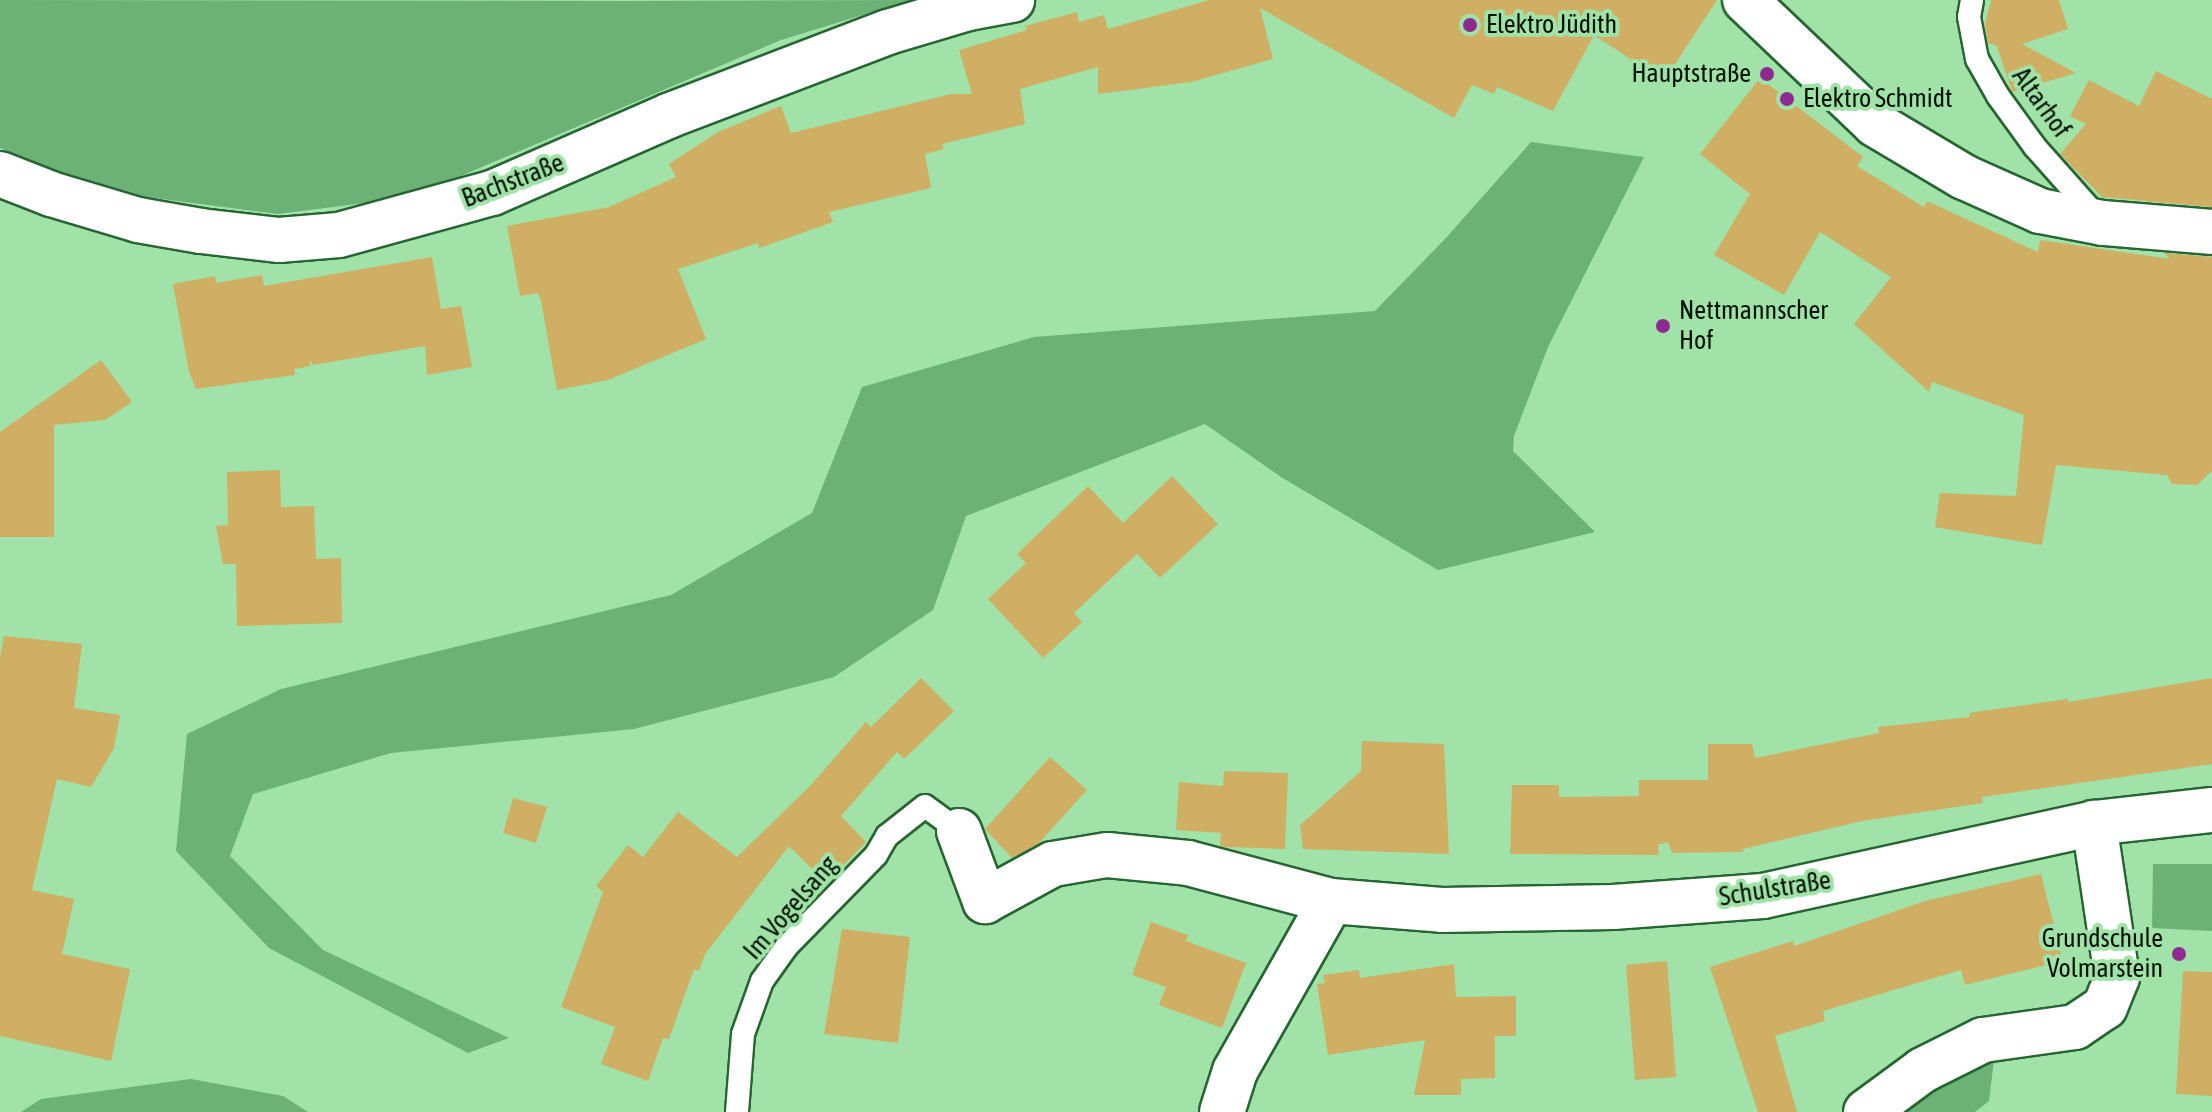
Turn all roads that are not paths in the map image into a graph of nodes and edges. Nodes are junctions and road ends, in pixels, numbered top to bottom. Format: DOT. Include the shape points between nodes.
graph roads {
  1 [pos="1012,0"];
  2 [pos="1745,0"];
  3 [pos="1972,0"];
  4 [pos="0,174"];
  5 [pos="2103,223"];
  6 [pos="2212,232"];
  7 [pos="2212,810"];
  8 [pos="2094,823"];
  9 [pos="959,831"];
  10 [pos="1331,901"];
  11 [pos="737,1112"];
  12 [pos="1222,1112"];
  13 [pos="1866,1112"];
  1 -- 4 [label="street, Bachstraße" via="888,32 668,116 492,193 339,235 279,240 138,220"];
  2 -- 5 [label="street" via="1875,124 1964,177 2040,211"];
  3 -- 5 [label="lane, Altarhof" via="1969,17 1977,59 1998,96"];
  5 -- 6 [label="street"];
  7 -- 8 [label="street, Schulstraße"];
  8 -- 10 [label="street, Schulstraße" via="1763,896 1613,907 1442,910"];
  8 -- 13 [label="street" via="2117,977 2105,1007 2075,1027 1983,1040 1923,1070"];
  9 -- 10 [label="street, Schulstraße" via="985,901 1053,864 1107,855 1188,863"];
  9 -- 11 [label="lane, Im Vogelsang" via="925,806 887,836 876,855 787,946 762,981 743,1034"];
  10 -- 12 [label="street" via="1235,1071"];
}
